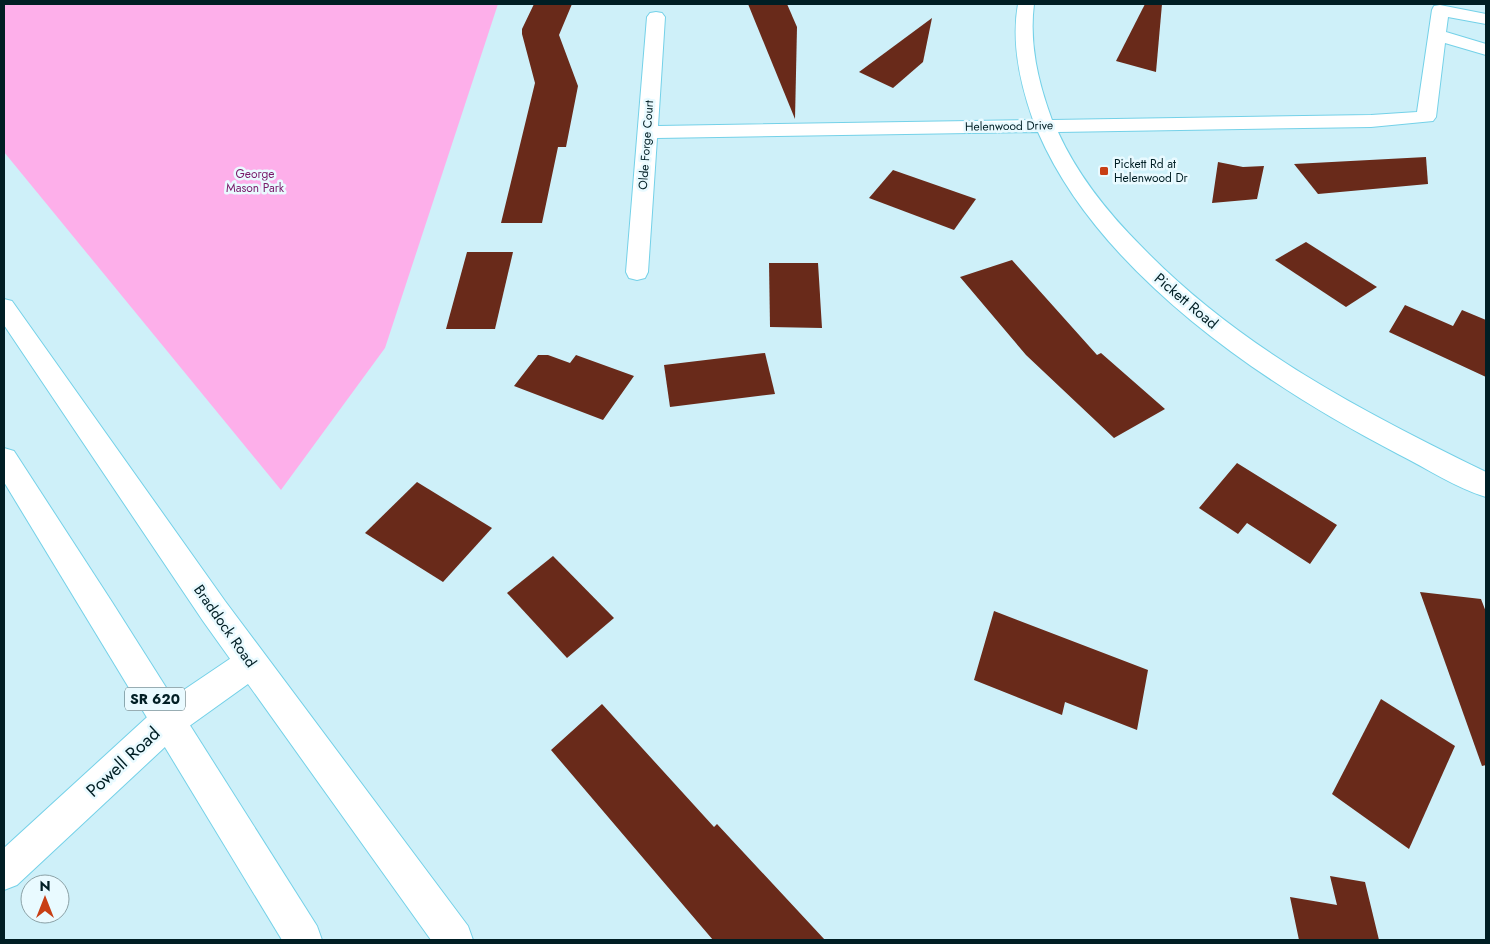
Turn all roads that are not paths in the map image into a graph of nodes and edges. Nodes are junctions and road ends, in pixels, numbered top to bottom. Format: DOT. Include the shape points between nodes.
graph roads {
  1 [pos="1026,4"];
  2 [pos="656,17"];
  3 [pos="1486,19"];
  4 [pos="1437,35"];
  5 [pos="1486,50"];
  6 [pos="1044,125"];
  7 [pos="648,132"];
  8 [pos="637,272"];
  9 [pos="4,306"];
  10 [pos="4,459"];
  11 [pos="1486,485"];
  12 [pos="251,663"];
  13 [pos="168,720"];
  14 [pos="4,872"];
  15 [pos="303,940"];
  16 [pos="454,940"];
  1 -- 6 [label="street, Pickett Road" via="1025,54"];
  2 -- 7 [label="street, Olde Forge Court"];
  3 -- 4 [label="street" via="1440,10"];
  4 -- 5 [label="street"];
  4 -- 6 [label="street, Helenwood Drive" via="1426,117 1371,121"];
  6 -- 7 [label="street, Helenwood Drive"];
  6 -- 11 [label="street, Pickett Road" via="1065,167 1098,215 1146,267 1210,323 1280,373 1364,423"];
  7 -- 8 [label="street, Olde Forge Court"];
  9 -- 12 [label="street, Braddock Road"];
  10 -- 13 [label="street, SR 620"];
  12 -- 13 [label="street, Powell Road"];
  12 -- 16 [label="street, Braddock Road"];
  13 -- 14 [label="street, Powell Road"];
  13 -- 15 [label="street, SR 620"];
}
